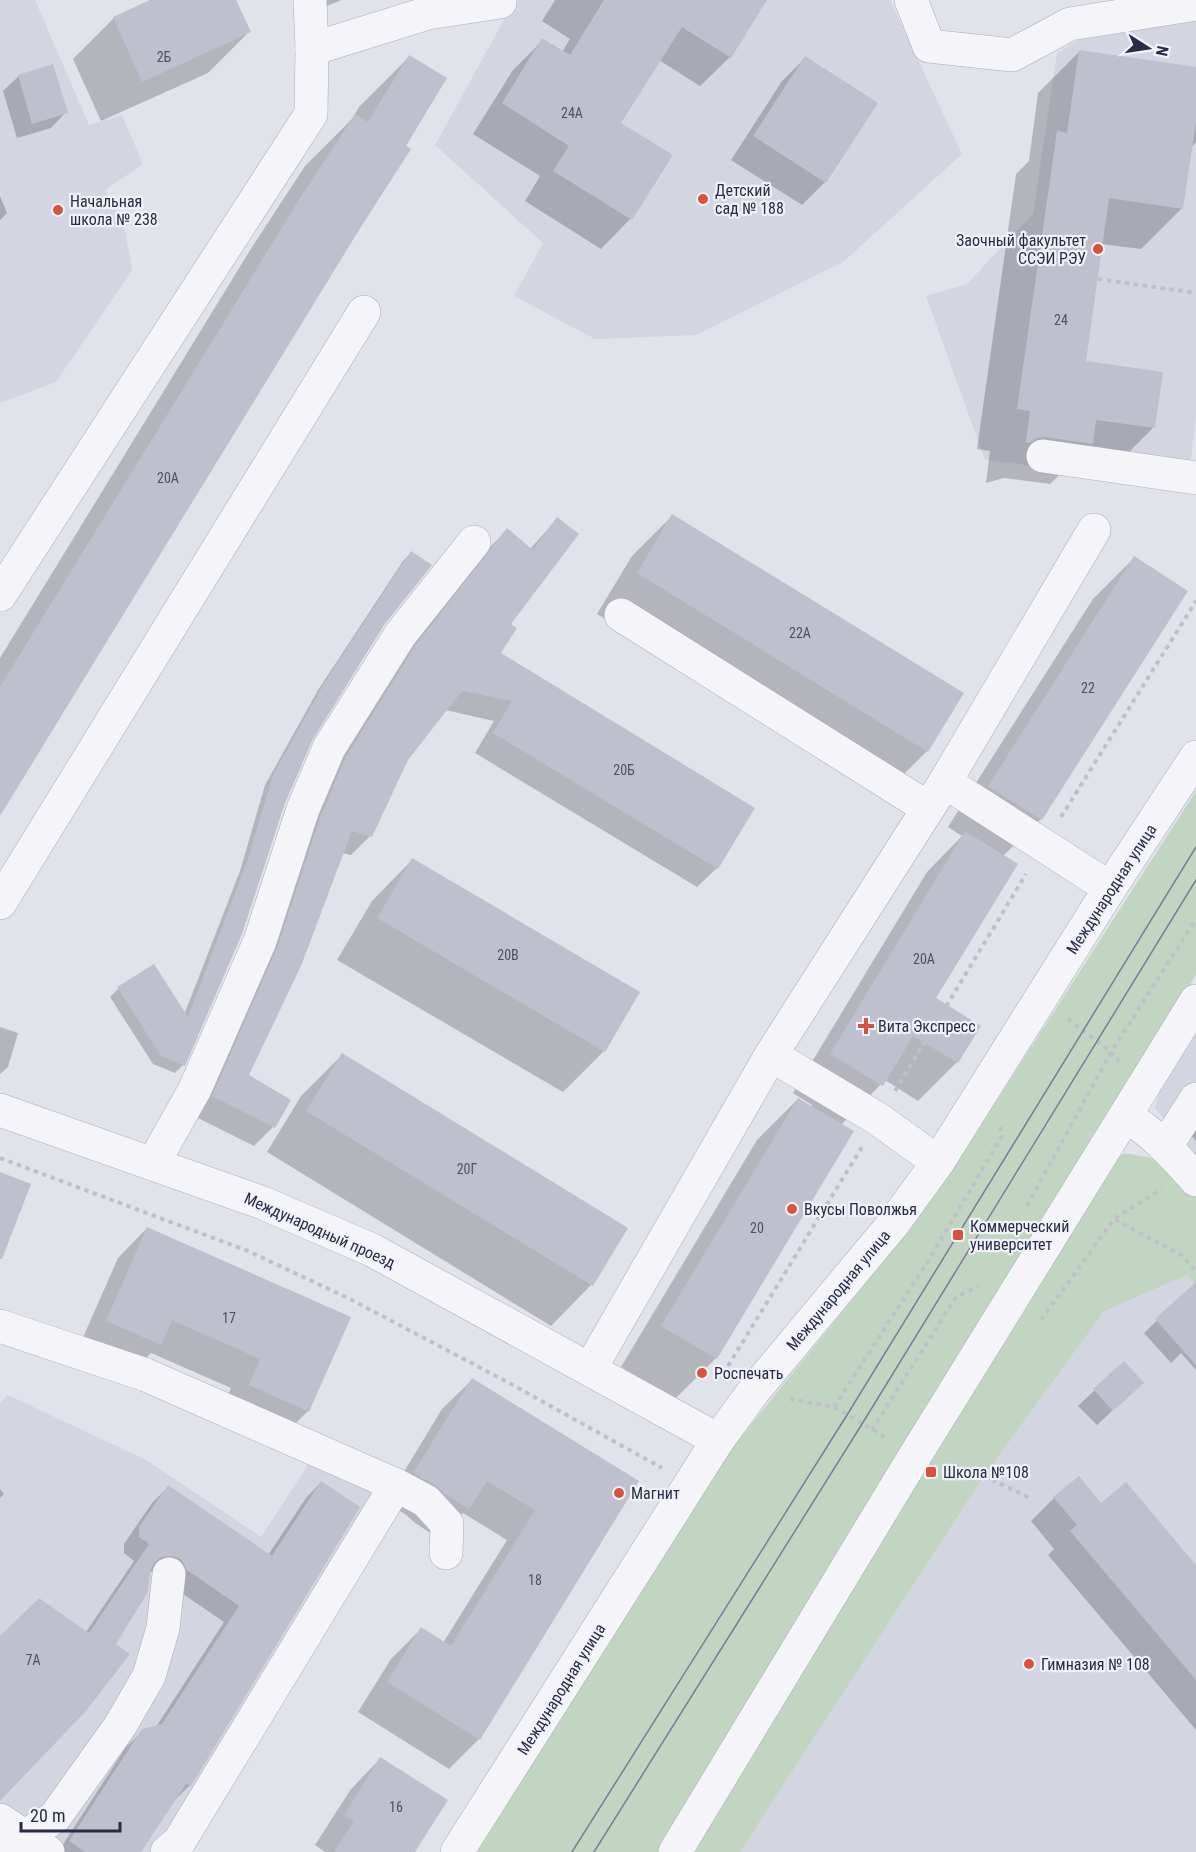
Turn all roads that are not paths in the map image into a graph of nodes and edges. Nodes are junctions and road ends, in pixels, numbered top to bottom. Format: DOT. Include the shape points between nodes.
graph roads {
  1 [pos="310,0"];
  2 [pos="910,0"];
  3 [pos="500,2"];
  4 [pos="1196,4"];
  5 [pos="312,49"];
  6 [pos="364,312"];
  7 [pos="1043,456"];
  8 [pos="1196,478"];
  9 [pos="1094,530"];
  10 [pos="474,542"];
  11 [pos="5,578"];
  12 [pos="621,615"];
  13 [pos="1196,757"];
  14 [pos="936,795"];
  15 [pos="1110,888"];
  16 [pos="0,903"];
  17 [pos="1196,1001"];
  18 [pos="771,1055"];
  19 [pos="1196,1098"];
  20 [pos="0,1110"];
  21 [pos="1126,1116"];
  22 [pos="1166,1146"];
  23 [pos="938,1162"];
  24 [pos="153,1164"];
  25 [pos="1193,1176"];
  26 [pos="3,1330"];
  27 [pos="590,1369"];
  28 [pos="718,1440"];
  29 [pos="396,1485"];
  30 [pos="446,1553"];
  31 [pos="170,1574"];
  32 [pos="18,1839"];
  33 [pos="168,1852"];
  34 [pos="457,1852"];
  35 [pos="675,1852"];
  1 -- 5 [label="street"];
  2 -- 4 [label="street" via="929,46 1012,55 1070,24"];
  3 -- 5 [label="street" via="428,13"];
  5 -- 11 [label="street" via="310,114"];
  6 -- 16 [label="street"];
  7 -- 8 [label="street"];
  9 -- 14 [label="street"];
  10 -- 24 [label="street" via="400,635 329,748 303,809 260,941 195,1089"];
  12 -- 14 [label="street"];
  13 -- 15 [label="street, Международная улица"];
  14 -- 15 [label="street" via="1044,844"];
  14 -- 18 [label="street"];
  15 -- 23 [label="street, Международная улица"];
  17 -- 21 [label="street"];
  18 -- 23 [label="street" via="878,1119"];
  18 -- 27 [label="street"];
  19 -- 22 [label="street"];
  20 -- 24 [label="street, Международный проезд"];
  21 -- 22 [label="street"];
  21 -- 35 [label="street"];
  22 -- 25 [label="street"];
  23 -- 28 [label="street, Международная улица" via="893,1224 753,1392"];
  24 -- 27 [label="street, Международный проезд" via="262,1203 372,1250"];
  26 -- 29 [label="street" via="146,1375"];
  27 -- 28 [label="street, Международный проезд"];
  28 -- 34 [label="street, Международная улица"];
  29 -- 30 [label="street" via="426,1501 447,1524"];
  29 -- 33 [label="street" via="179,1842"];
  31 -- 32 [label="street" via="163,1628 149,1676 120,1726 55,1817"];
}
